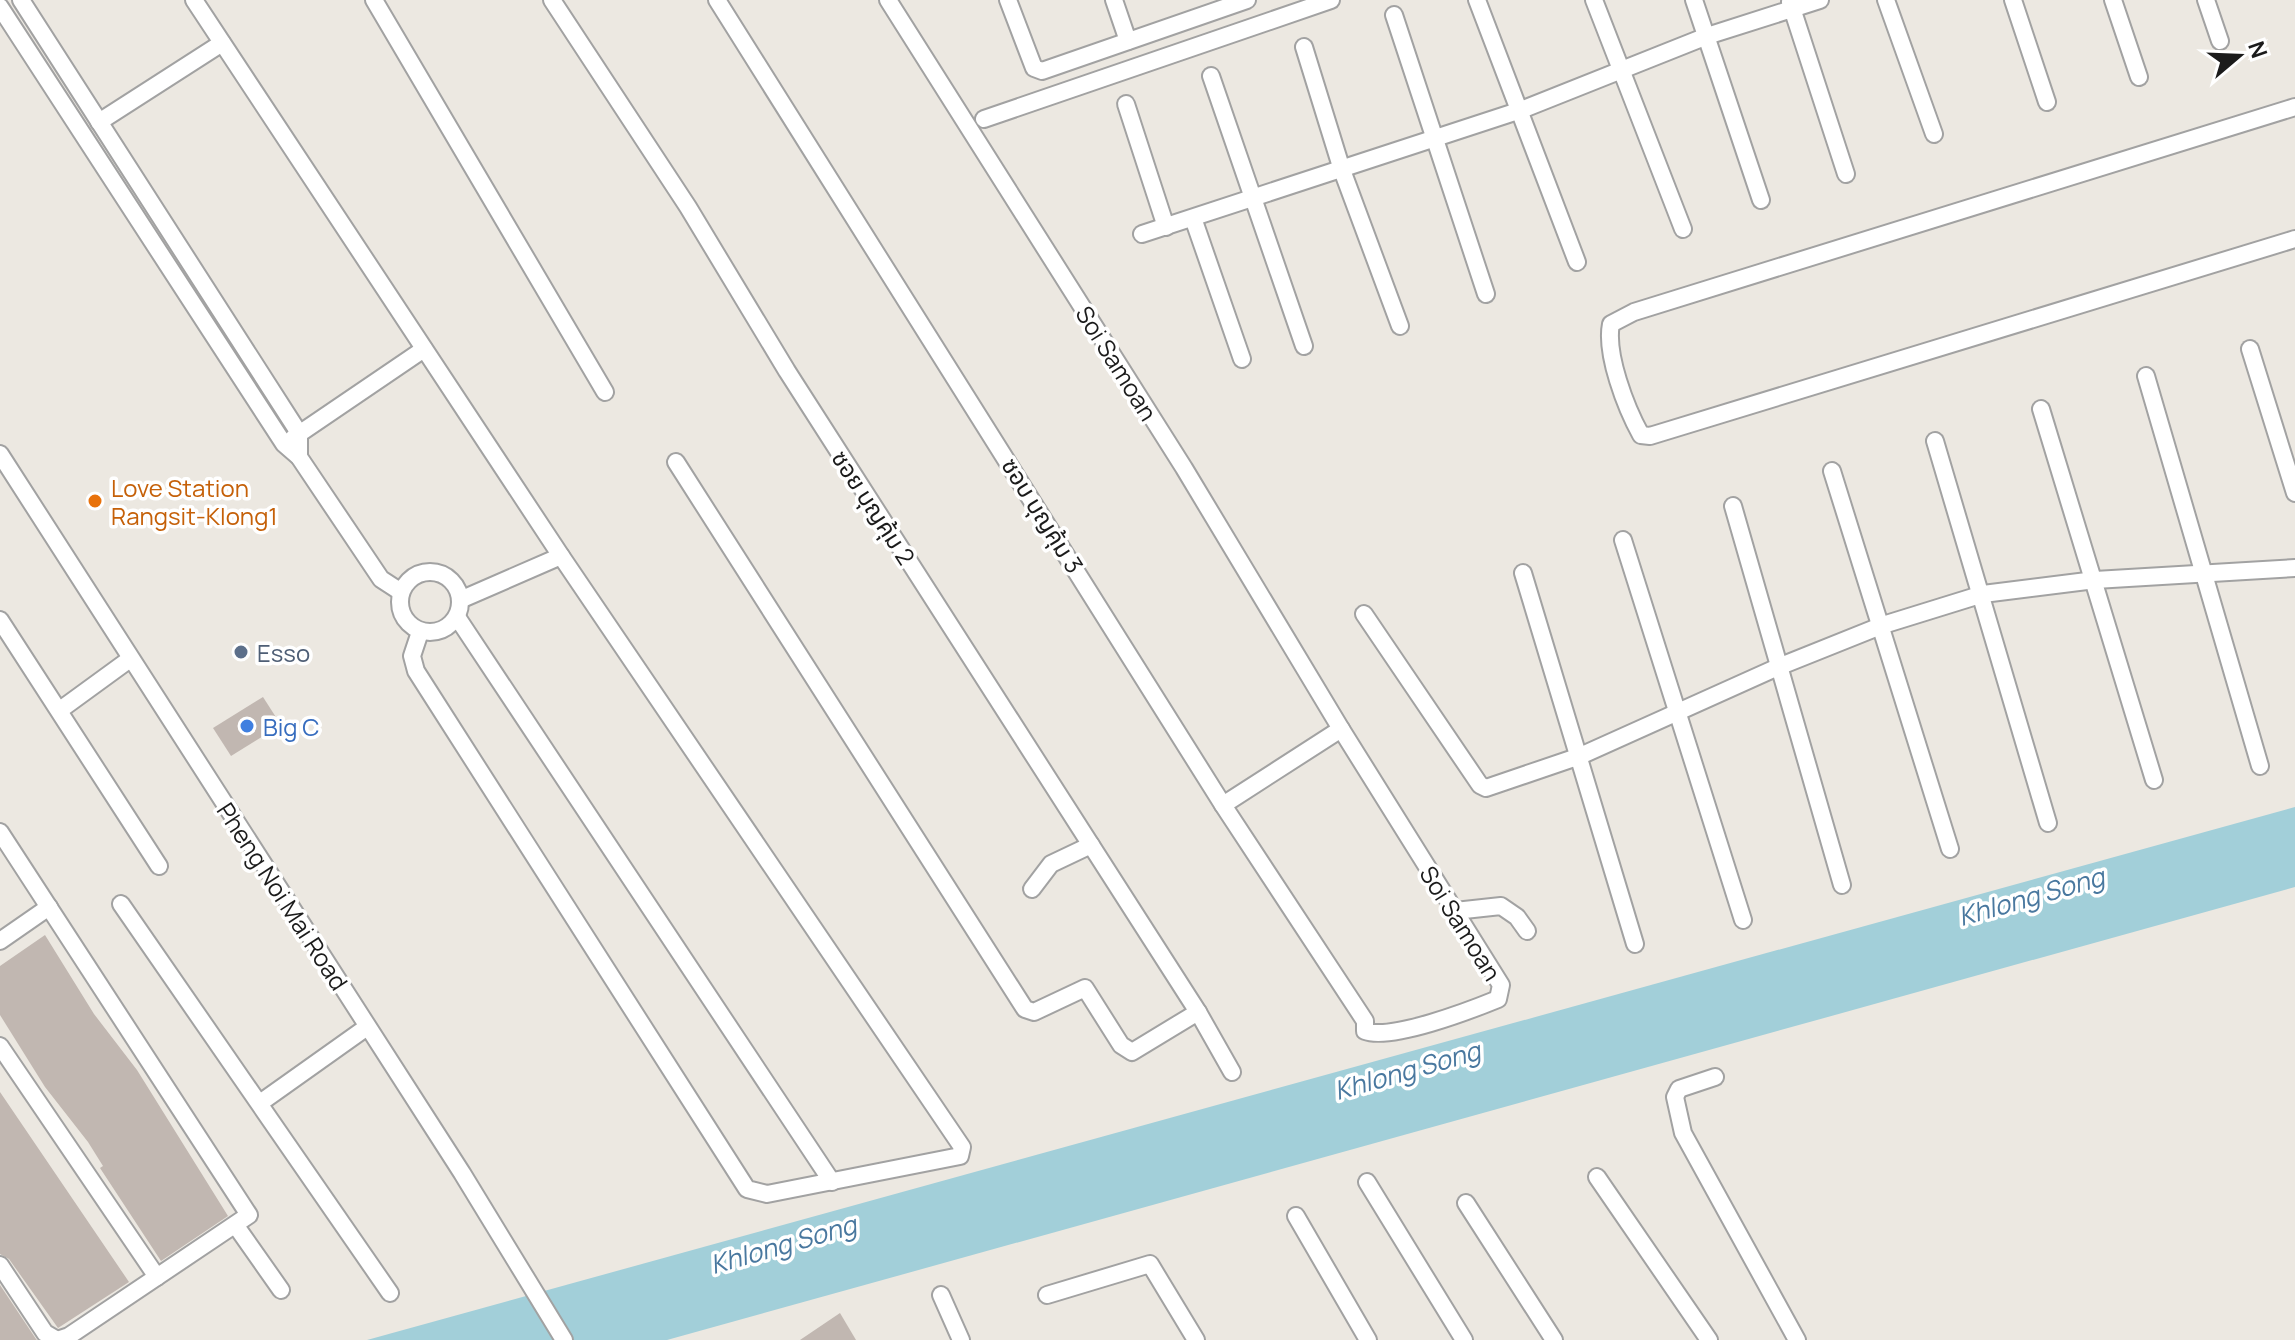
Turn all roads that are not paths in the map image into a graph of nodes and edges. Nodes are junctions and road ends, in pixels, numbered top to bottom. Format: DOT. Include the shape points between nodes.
graph roads {
  1 [pos="21,0"];
  2 [pos="194,0"];
  3 [pos="374,0"];
  4 [pos="552,0"];
  5 [pos="717,0"];
  6 [pos="888,0"];
  7 [pos="1008,0"];
  8 [pos="1114,0"];
  9 [pos="1247,0"];
  10 [pos="1331,0"];
  11 [pos="1477,0"];
  12 [pos="1594,0"];
  13 [pos="1694,0"];
  14 [pos="1820,0"];
  15 [pos="1886,0"];
  16 [pos="2013,0"];
  17 [pos="2113,0"];
  18 [pos="2206,0"];
  19 [pos="1225,3"];
  20 [pos="1791,4"];
  21 [pos="0,7"];
  22 [pos="1394,15"];
  23 [pos="1707,36"];
  24 [pos="1128,41"];
  25 [pos="2220,41"];
  26 [pos="222,43"];
  27 [pos="1304,47"];
  28 [pos="1621,71"];
  29 [pos="1211,76"];
  30 [pos="2139,77"];
  31 [pos="2047,102"];
  32 [pos="1126,104"];
  33 [pos="2295,107"];
  34 [pos="1521,110"];
  35 [pos="984,119"];
  36 [pos="99,122"];
  37 [pos="1934,134"];
  38 [pos="1433,139"];
  39 [pos="1342,170"];
  40 [pos="1846,174"];
  41 [pos="1254,199"];
  42 [pos="1761,200"];
  43 [pos="1193,218"];
  44 [pos="1166,227"];
  45 [pos="1683,229"];
  46 [pos="1142,234"];
  47 [pos="2295,239"];
  48 [pos="1577,262"];
  49 [pos="1486,294"];
  50 [pos="1400,326"];
  51 [pos="1304,346"];
  52 [pos="424,349"];
  53 [pos="2250,349"];
  54 [pos="1242,359"];
  55 [pos="2146,376"];
  56 [pos="605,392"];
  57 [pos="2041,409"];
  58 [pos="299,433"];
  59 [pos="1935,441"];
  60 [pos="284,444"];
  61 [pos="0,454"];
  62 [pos="299,457"];
  63 [pos="676,462"];
  64 [pos="1832,471"];
  65 [pos="2295,493"];
  66 [pos="1733,506"];
  67 [pos="1623,540"];
  68 [pos="561,556"];
  69 [pos="2295,568"];
  70 [pos="1523,573"];
  71 [pos="2203,574"];
  72 [pos="2095,580"];
  73 [pos="401,592"];
  74 [pos="1983,594"];
  75 [pos="458,608"];
  76 [pos="1364,614"];
  77 [pos="0,620"];
  78 [pos="1883,625"];
  79 [pos="420,632"];
  80 [pos="130,659"];
  81 [pos="1778,667"];
  82 [pos="60,710"];
  83 [pos="1680,714"];
  84 [pos="1341,729"];
  85 [pos="1580,756"];
  86 [pos="2260,766"];
  87 [pos="2154,780"];
  88 [pos="1223,805"];
  89 [pos="2048,823"];
  90 [pos="0,832"];
  91 [pos="1091,845"];
  92 [pos="1950,849"];
  93 [pos="159,866"];
  94 [pos="1842,885"];
  95 [pos="1032,889"];
  96 [pos="121,904"];
  97 [pos="49,907"];
  98 [pos="1455,911"];
  99 [pos="1743,920"];
  100 [pos="1527,931"];
  101 [pos="0,941"];
  102 [pos="1635,944"];
  103 [pos="1198,1012"];
  104 [pos="367,1027"];
  105 [pos="1365,1031"];
  106 [pos="0,1046"];
  107 [pos="1232,1072"];
  108 [pos="1715,1077"];
  109 [pos="260,1103"];
  110 [pos="1597,1177"];
  111 [pos="832,1182"];
  112 [pos="1367,1182"];
  113 [pos="1466,1203"];
  114 [pos="1296,1216"];
  115 [pos="236,1226"];
  116 [pos="0,1265"];
  117 [pos="157,1277"];
  118 [pos="281,1290"];
  119 [pos="390,1293"];
  120 [pos="941,1295"];
  121 [pos="1047,1295"];
  122 [pos="564,1340"];
  123 [pos="961,1340"];
  124 [pos="1196,1340"];
  125 [pos="1368,1340"];
  126 [pos="1464,1340"];
  127 [pos="1554,1340"];
  128 [pos="1709,1340"];
  129 [pos="1797,1340"];
  1 -- 36 [label="street"];
  2 -- 26 [label="street"];
  3 -- 56 [label="street"];
  4 -- 91 [label="street, ซอย บุญคุ้ม 2"];
  5 -- 88 [label="street, ซอบ บุญคุ้ม 3"];
  6 -- 84 [label="street, Soi Samoan" via="1184,468"];
  7 -- 24 [label="street" via="1037,70"];
  8 -- 24 [label="street"];
  9 -- 19 [label="street"];
  10 -- 35 [label="street"];
  11 -- 34 [label="street"];
  12 -- 28 [label="street"];
  13 -- 23 [label="street"];
  14 -- 20 [label="street"];
  15 -- 37 [label="street"];
  16 -- 31 [label="street"];
  17 -- 30 [label="street"];
  18 -- 25 [label="street"];
  19 -- 24 [label="street"];
  20 -- 23 [label="street"];
  20 -- 40 [label="street"];
  21 -- 60 [label="street"];
  22 -- 38 [label="street"];
  23 -- 28 [label="street"];
  23 -- 42 [label="street"];
  26 -- 36 [label="street"];
  26 -- 52 [label="street"];
  27 -- 39 [label="street"];
  28 -- 34 [label="street"];
  28 -- 45 [label="street"];
  29 -- 41 [label="street"];
  32 -- 44 [label="street"];
  33 -- 47 [label="street" via="1634,312 1611,324 1611,344 1631,417 1641,435 1650,436"];
  34 -- 38 [label="street"];
  34 -- 48 [label="street"];
  36 -- 58 [label="street"];
  38 -- 39 [label="street"];
  38 -- 49 [label="street"];
  39 -- 41 [label="street"];
  39 -- 50 [label="street"];
  41 -- 43 [label="street"];
  41 -- 51 [label="street"];
  43 -- 44 [label="street"];
  43 -- 54 [label="street"];
  44 -- 46 [label="street"];
  52 -- 58 [label="street"];
  52 -- 68 [label="street"];
  53 -- 65 [label="street"];
  55 -- 71 [label="street"];
  57 -- 72 [label="street"];
  58 -- 60 [label="street"];
  58 -- 62 [label="street"];
  59 -- 74 [label="street"];
  60 -- 62 [label="street"];
  61 -- 80 [label="street, Pheng Noi Mai Road"];
  62 -- 73 [label="street" via="381,579"];
  63 -- 103 [label="street" via="1025,1009 1034,1012 1085,988 1121,1045 1132,1052"];
  64 -- 78 [label="street"];
  66 -- 81 [label="street"];
  67 -- 83 [label="street"];
  68 -- 75 [label="street"];
  68 -- 111 [label="street" via="962,1147 954,1160"];
  69 -- 71 [label="street"];
  70 -- 85 [label="street"];
  71 -- 72 [label="street"];
  71 -- 86 [label="street"];
  72 -- 74 [label="street"];
  72 -- 87 [label="street"];
  73 -- 75 [label="street" via="410,578 430,572 452,582"];
  73 -- 79 [label="street" via="401,613"];
  74 -- 78 [label="street"];
  74 -- 89 [label="street"];
  75 -- 79 [label="street" via="444,629"];
  75 -- 111 [label="street"];
  76 -- 85 [label="street" via="1480,785 1491,787"];
  77 -- 82 [label="street"];
  78 -- 81 [label="street"];
  78 -- 92 [label="street"];
  79 -- 111 [label="street" via="412,656 416,671 747,1189 767,1194"];
  80 -- 82 [label="street"];
  80 -- 104 [label="street, Pheng Noi Mai Road"];
  81 -- 83 [label="street"];
  81 -- 94 [label="street"];
  82 -- 93 [label="street"];
  83 -- 85 [label="street"];
  83 -- 99 [label="street"];
  84 -- 88 [label="street"];
  84 -- 98 [label="street, Soi Samoan"];
  85 -- 102 [label="street"];
  88 -- 105 [label="street, ซอบ บุญคุ้ม 3" via="1365,1021"];
  90 -- 97 [label="street"];
  91 -- 95 [label="street" via="1051,864"];
  91 -- 103 [label="street, ซอย บุญคุ้ม 2"];
  96 -- 109 [label="street"];
  97 -- 101 [label="street"];
  97 -- 115 [label="street" via="248,1209 249,1215"];
  98 -- 100 [label="street" via="1501,906"];
  98 -- 105 [label="street, Soi Samoan" via="1501,985 1498,999 1432,1022 1374,1035"];
  103 -- 107 [label="street, ซอย บุญคุ้ม 2"];
  104 -- 109 [label="street"];
  104 -- 122 [label="street, Pheng Noi Mai Road"];
  106 -- 117 [label="street"];
  108 -- 129 [label="street" via="1679,1089 1675,1097 1683,1133"];
  109 -- 119 [label="street"];
  110 -- 128 [label="street"];
  112 -- 126 [label="street"];
  113 -- 127 [label="street"];
  114 -- 125 [label="street"];
  115 -- 117 [label="street"];
  115 -- 118 [label="street"];
  116 -- 117 [label="street" via="45,1333 57,1340"];
  120 -- 123 [label="street"];
  121 -- 124 [label="street" via="1150,1264"];
}
